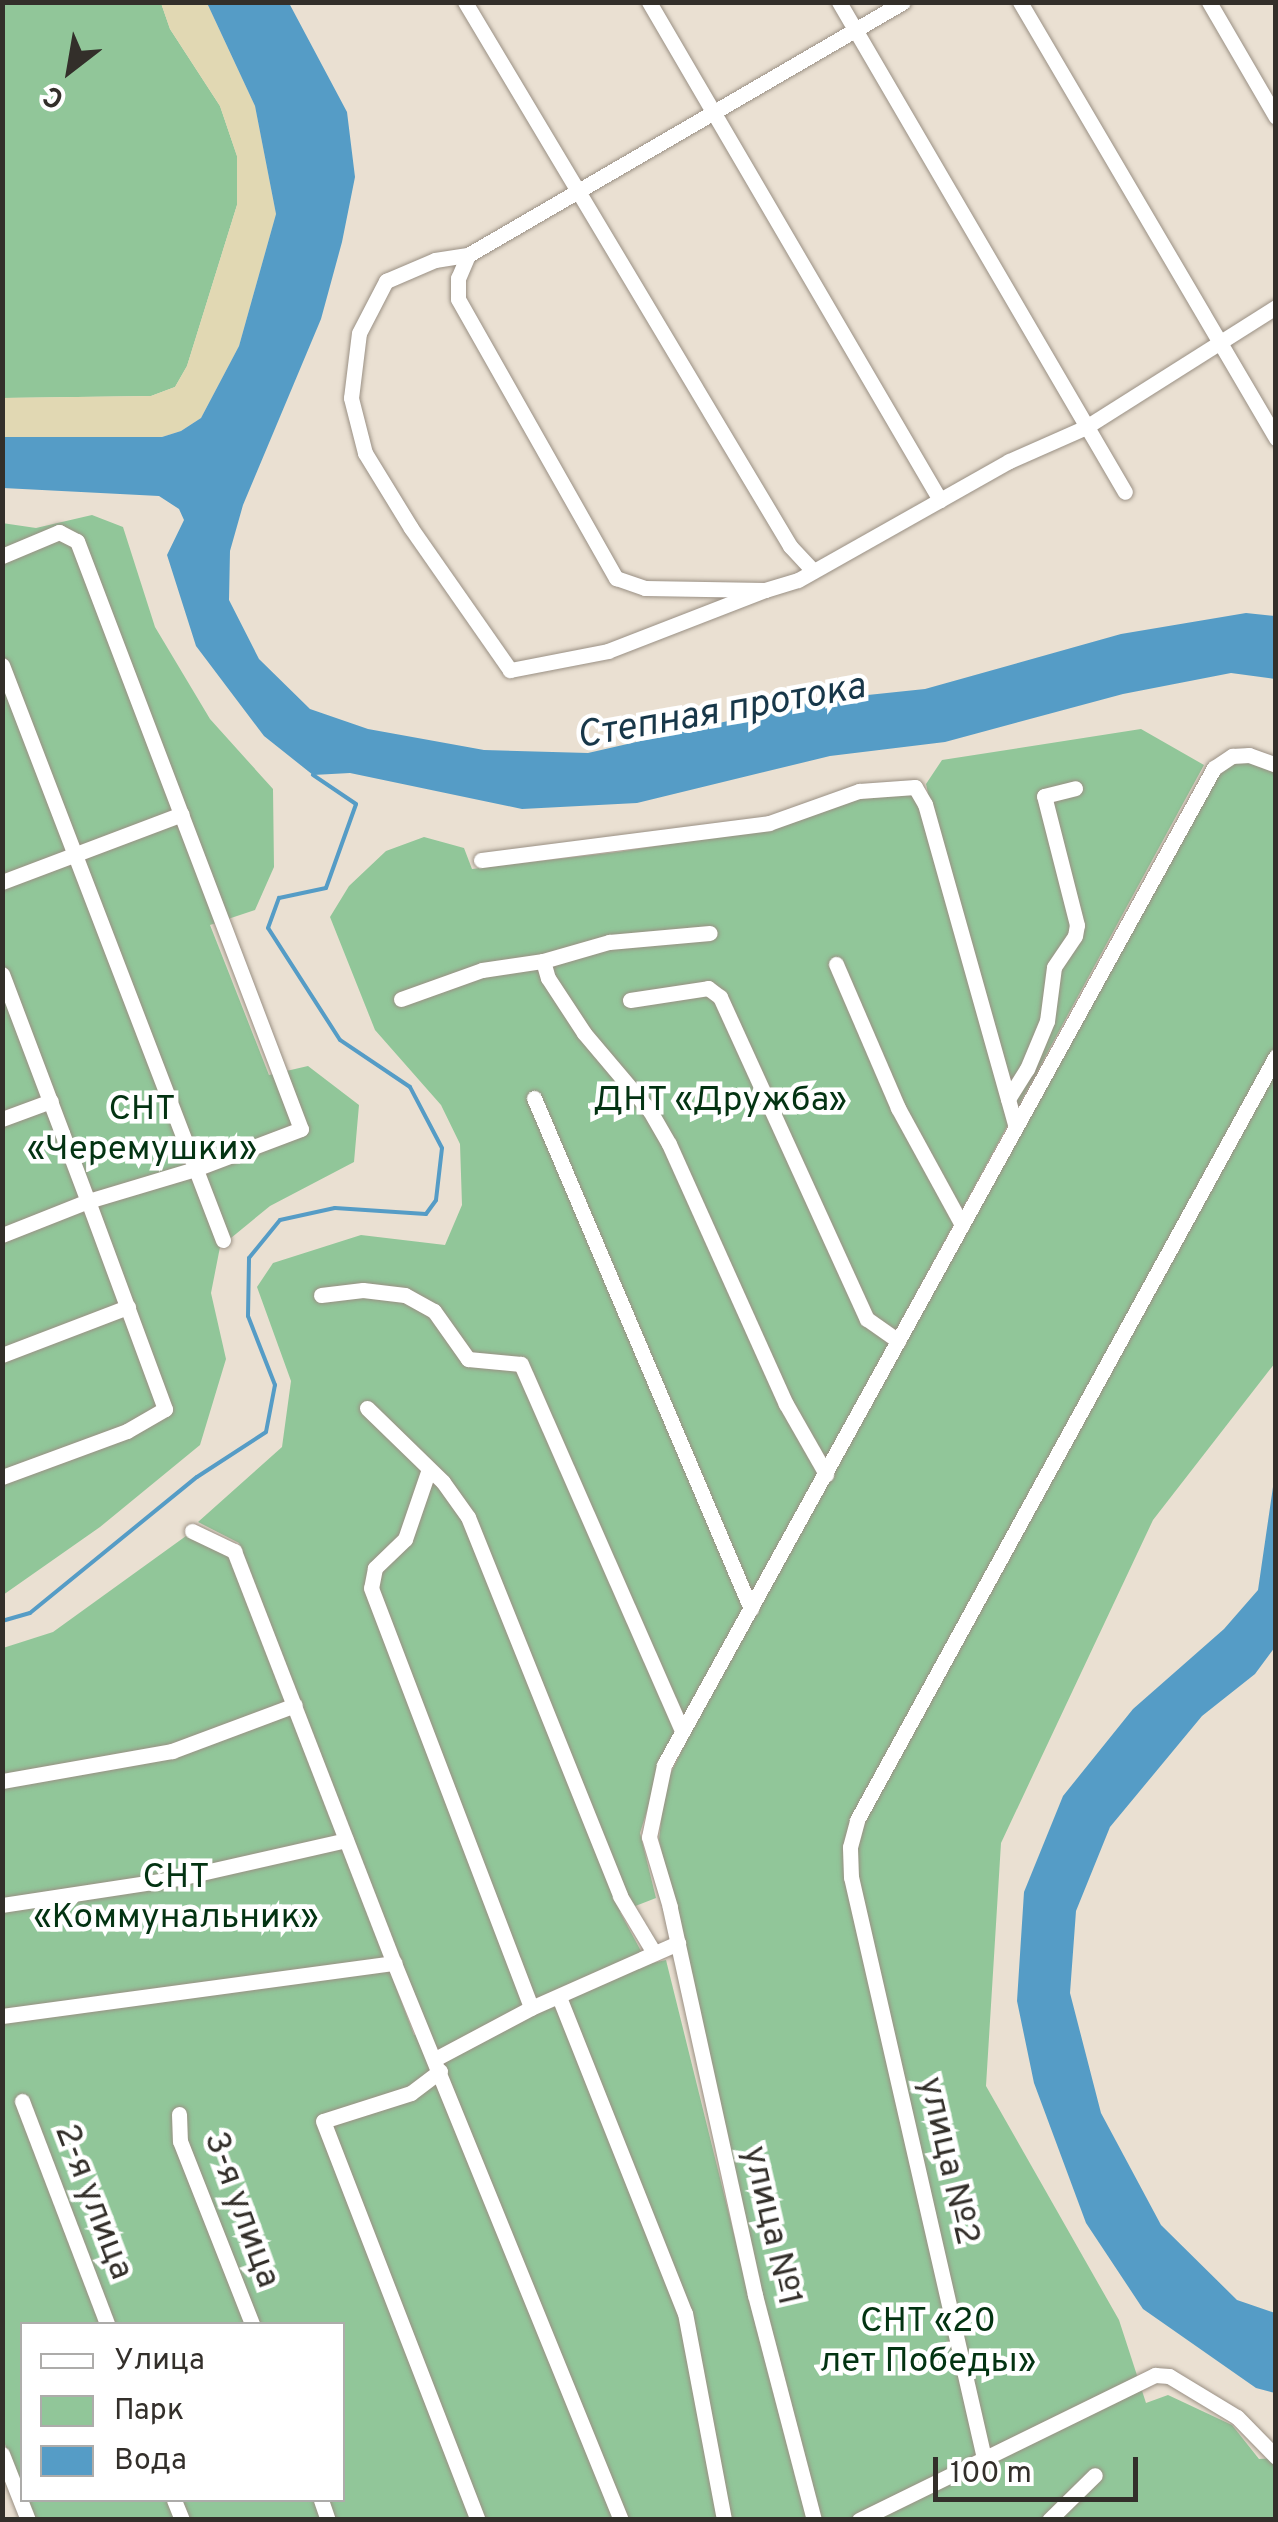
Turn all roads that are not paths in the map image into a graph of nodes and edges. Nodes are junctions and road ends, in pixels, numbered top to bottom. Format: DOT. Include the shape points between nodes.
graph roads {
  1 [pos="465,2"];
  2 [pos="649,2"];
  3 [pos="839,2"];
  4 [pos="903,2"];
  5 [pos="1020,2"];
  6 [pos="1209,2"];
  7 [pos="856,31"];
  8 [pos="710,112"];
  9 [pos="1276,117"];
  10 [pos="576,194"];
  11 [pos="468,256"];
  12 [pos="1276,307"];
  13 [pos="1219,342"];
  14 [pos="1086,427"];
  15 [pos="1276,438"];
  16 [pos="1126,492"];
  17 [pos="940,500"];
  18 [pos="2,556"];
  19 [pos="813,571"];
  20 [pos="765,590"];
  21 [pos="2,665"];
  22 [pos="1276,765"];
  23 [pos="1075,788"];
  24 [pos="182,814"];
  25 [pos="74,853"];
  26 [pos="482,860"];
  27 [pos="2,882"];
  28 [pos="710,934"];
  29 [pos="543,961"];
  30 [pos="836,964"];
  31 [pos="2,974"];
  32 [pos="7,998"];
  33 [pos="401,999"];
  34 [pos="630,1000"];
  35 [pos="1276,1056"];
  36 [pos="534,1098"];
  37 [pos="1008,1098"];
  38 [pos="50,1101"];
  39 [pos="2,1119"];
  40 [pos="1015,1124"];
  41 [pos="195,1169"];
  42 [pos="88,1201"];
  43 [pos="962,1225"];
  44 [pos="2,1234"];
  45 [pos="222,1240"];
  46 [pos="321,1295"];
  47 [pos="128,1307"];
  48 [pos="898,1341"];
  49 [pos="2,1355"];
  50 [pos="367,1408"];
  51 [pos="429,1469"];
  52 [pos="826,1474"];
  53 [pos="2,1477"];
  54 [pos="192,1530"];
  55 [pos="751,1609"];
  56 [pos="295,1705"];
  57 [pos="682,1730"];
  58 [pos="2,1782"];
  59 [pos="346,1840"];
  60 [pos="2,1905"];
  61 [pos="678,1943"];
  62 [pos="653,1951"];
  63 [pos="394,1963"];
  64 [pos="559,1998"];
  65 [pos="531,2008"];
  66 [pos="2,2016"];
  67 [pos="438,2065"];
  68 [pos="22,2101"];
  69 [pos="179,2114"];
  70 [pos="106,2322"];
  71 [pos="251,2322"];
  72 [pos="2,2454"];
  73 [pos="1276,2457"];
  74 [pos="984,2458"];
  75 [pos="1095,2476"];
  76 [pos="20,2500"];
  77 [pos="478,2520"];
  78 [pos="620,2520"];
  79 [pos="724,2520"];
  80 [pos="814,2520"];
  81 [pos="859,2520"];
  82 [pos="1049,2520"];
  1 -- 10 [label="street"];
  2 -- 8 [label="street"];
  3 -- 7 [label="street"];
  4 -- 7 [label="street"];
  5 -- 13 [label="street"];
  6 -- 9 [label="street"];
  7 -- 8 [label="street"];
  7 -- 14 [label="street"];
  8 -- 10 [label="street"];
  8 -- 17 [label="street"];
  10 -- 11 [label="street"];
  10 -- 19 [label="street" via="790,546"];
  11 -- 20 [label="street" via="458,299 616,578 645,588"];
  11 -- 20 [label="street" via="436,260 380,287 359,333 351,398 365,453 510,670 608,651"];
  12 -- 13 [label="street"];
  13 -- 14 [label="street"];
  13 -- 15 [label="street"];
  14 -- 16 [label="street"];
  14 -- 17 [label="street"];
  17 -- 19 [label="street"];
  18 -- 24 [label="street" via="59,532 77,541"];
  19 -- 20 [label="street"];
  21 -- 25 [label="street"];
  22 -- 40 [label="street, улица №1" via="1249,755 1214,768"];
  23 -- 37 [label="street" via="1044,796 1075,936 1054,967 1048,1020"];
  24 -- 25 [label="street"];
  24 -- 41 [label="street" via="301,1129"];
  25 -- 27 [label="street"];
  25 -- 41 [label="street"];
  26 -- 37 [label="street" via="769,823 859,791 914,788 925,804"];
  28 -- 29 [label="street" via="639,936"];
  29 -- 33 [label="street" via="482,970"];
  29 -- 52 [label="street" via="584,1033 669,1144 786,1404"];
  30 -- 43 [label="street" via="898,1108"];
  31 -- 32 [label="street"];
  32 -- 38 [label="street"];
  34 -- 48 [label="street" via="708,988 720,997 867,1319"];
  35 -- 74 [label="street, улица №2" via="857,1820 850,1847 851,1877"];
  36 -- 55 [label="street"];
  37 -- 40 [label="street"];
  38 -- 39 [label="street"];
  38 -- 42 [label="street"];
  40 -- 43 [label="street, улица №1"];
  41 -- 42 [label="street"];
  41 -- 45 [label="street"];
  42 -- 44 [label="street"];
  42 -- 47 [label="street"];
  43 -- 48 [label="street, улица №1"];
  46 -- 57 [label="street" via="405,1295 434,1310 468,1359 520,1364"];
  47 -- 49 [label="street"];
  47 -- 53 [label="street" via="164,1411"];
  48 -- 52 [label="street, улица №1"];
  50 -- 51 [label="street"];
  51 -- 62 [label="street" via="468,1517 620,1896"];
  51 -- 65 [label="street" via="405,1539 375,1568 371,1588"];
  52 -- 55 [label="street, улица №1"];
  54 -- 56 [label="street" via="234,1551"];
  55 -- 57 [label="street, улица №1"];
  56 -- 58 [label="street" via="172,1751"];
  56 -- 59 [label="street"];
  57 -- 61 [label="street, улица №1" via="664,1765 650,1837"];
  59 -- 60 [label="street" via="179,1878"];
  59 -- 63 [label="street"];
  61 -- 62 [label="street"];
  61 -- 80 [label="street, улица №1"];
  62 -- 64 [label="street"];
  63 -- 66 [label="street"];
  63 -- 67 [label="street"];
  64 -- 65 [label="street"];
  64 -- 79 [label="street" via="684,2313"];
  65 -- 67 [label="street"];
  67 -- 77 [label="street" via="410,2093 323,2121"];
  67 -- 78 [label="street"];
  68 -- 70 [label="street, 2-я улица"];
  69 -- 71 [label="street, 3-я улица" via="180,2141"];
  72 -- 76 [label="street"];
  73 -- 74 [label="street" via="1237,2417 1168,2376 1154,2376"];
  74 -- 81 [label="street"];
  75 -- 82 [label="street"];
}
